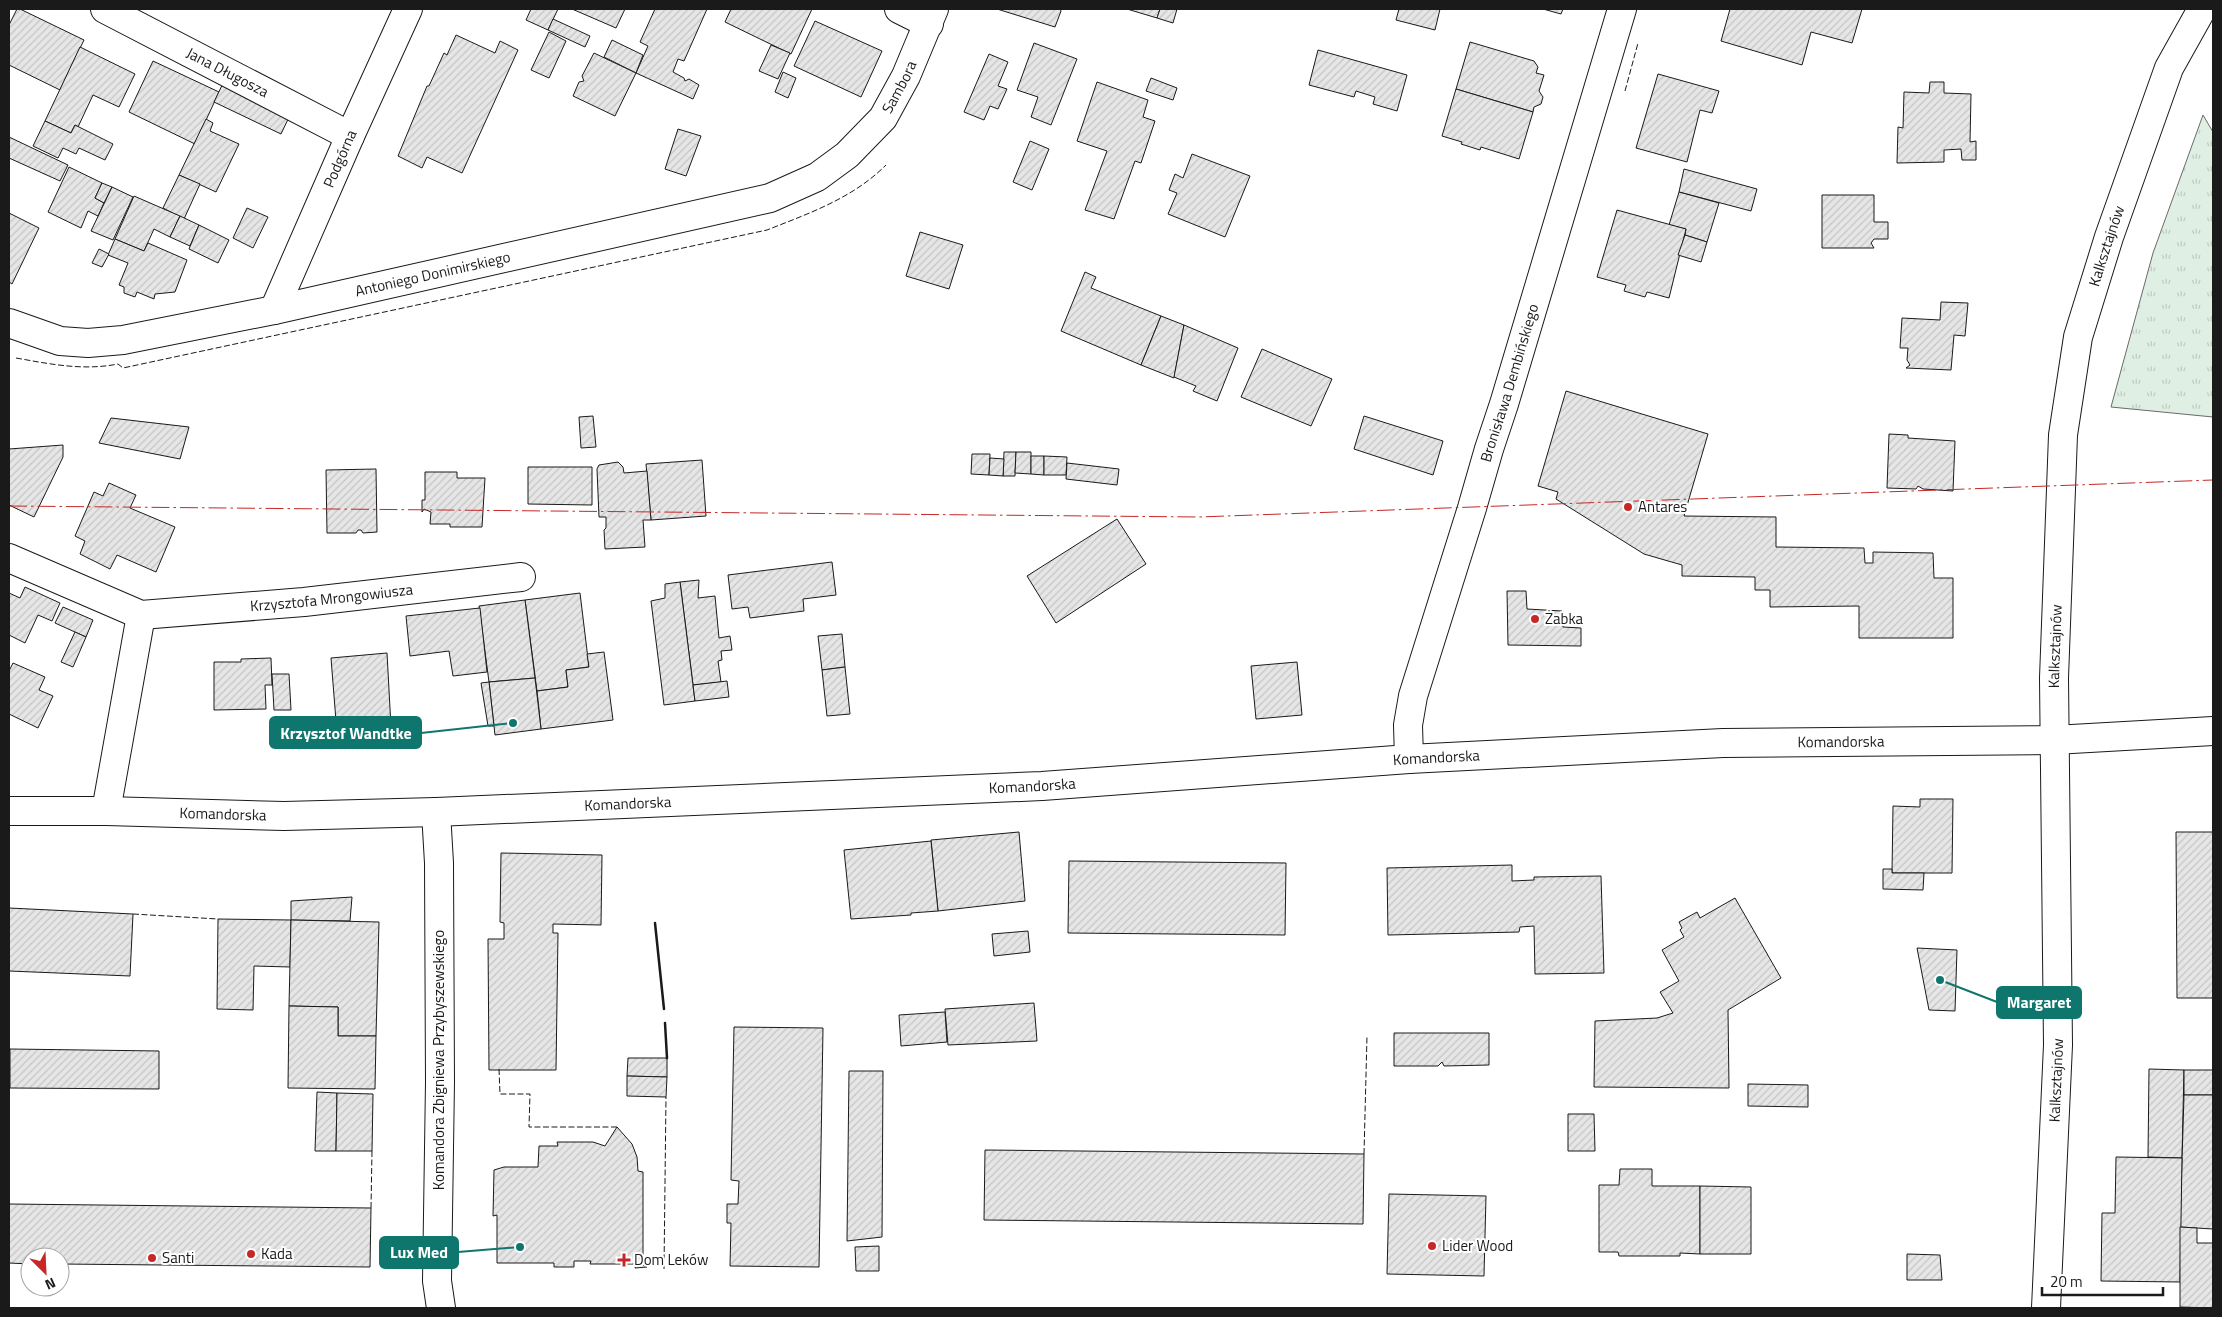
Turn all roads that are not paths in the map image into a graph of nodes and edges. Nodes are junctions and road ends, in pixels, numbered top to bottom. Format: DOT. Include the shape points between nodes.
graph roads {
  1 [pos="105,9"];
  2 [pos="408,9"];
  3 [pos="899,9"];
  4 [pos="1622,9"];
  5 [pos="2202,9"];
  6 [pos="932,16"];
  7 [pos="350,136"];
  8 [pos="847,155"];
  9 [pos="274,310"];
  10 [pos="9,323"];
  11 [pos="9,558"];
  12 [pos="521,577"];
  13 [pos="141,616"];
  14 [pos="2213,731"];
  15 [pos="2054,740"];
  16 [pos="1408,759"];
  17 [pos="9,811"];
  18 [pos="106,811"];
  19 [pos="436,812"];
  20 [pos="442,1308"];
  21 [pos="2046,1308"];
  1 -- 7 [label="street, Jana Długosza"];
  2 -- 7 [label="street, Podgórna"];
  3 -- 6 [label="street"];
  4 -- 16 [label="street, Bronisława Dembińskiego" via="1413,696 1408,725"];
  5 -- 15 [label="street, Kalksztajnów" via="2169,68 2109,238 2078,338 2063,435"];
  6 -- 8 [label="street, Sambora" via="906,76 883,118"];
  7 -- 9 [label="street, Podgórna"];
  8 -- 9 [label="street, Antoniego Donimirskiego" via="817,177 770,198"];
  9 -- 10 [label="street, Antoniego Donimirskiego" via="122,340 88,343 60,341"];
  11 -- 13 [label="street, Krzysztofa Mrongowiusza"];
  12 -- 13 [label="street, Krzysztofa Mrongowiusza" via="304,602"];
  13 -- 18 [label="street"];
  14 -- 15 [label="street, Komandorska"];
  15 -- 16 [label="street, Komandorska" via="1723,743"];
  15 -- 21 [label="street, Kalksztajnów" via="2058,1045"];
  16 -- 19 [label="street, Komandorska" via="1042,786"];
  17 -- 18 [label="street, Komandorska"];
  18 -- 19 [label="street, Komandorska" via="284,816"];
  19 -- 20 [label="street, Komandora Zbigniewa Przybyszewskiego" via="440,973 437,1281"];
}
